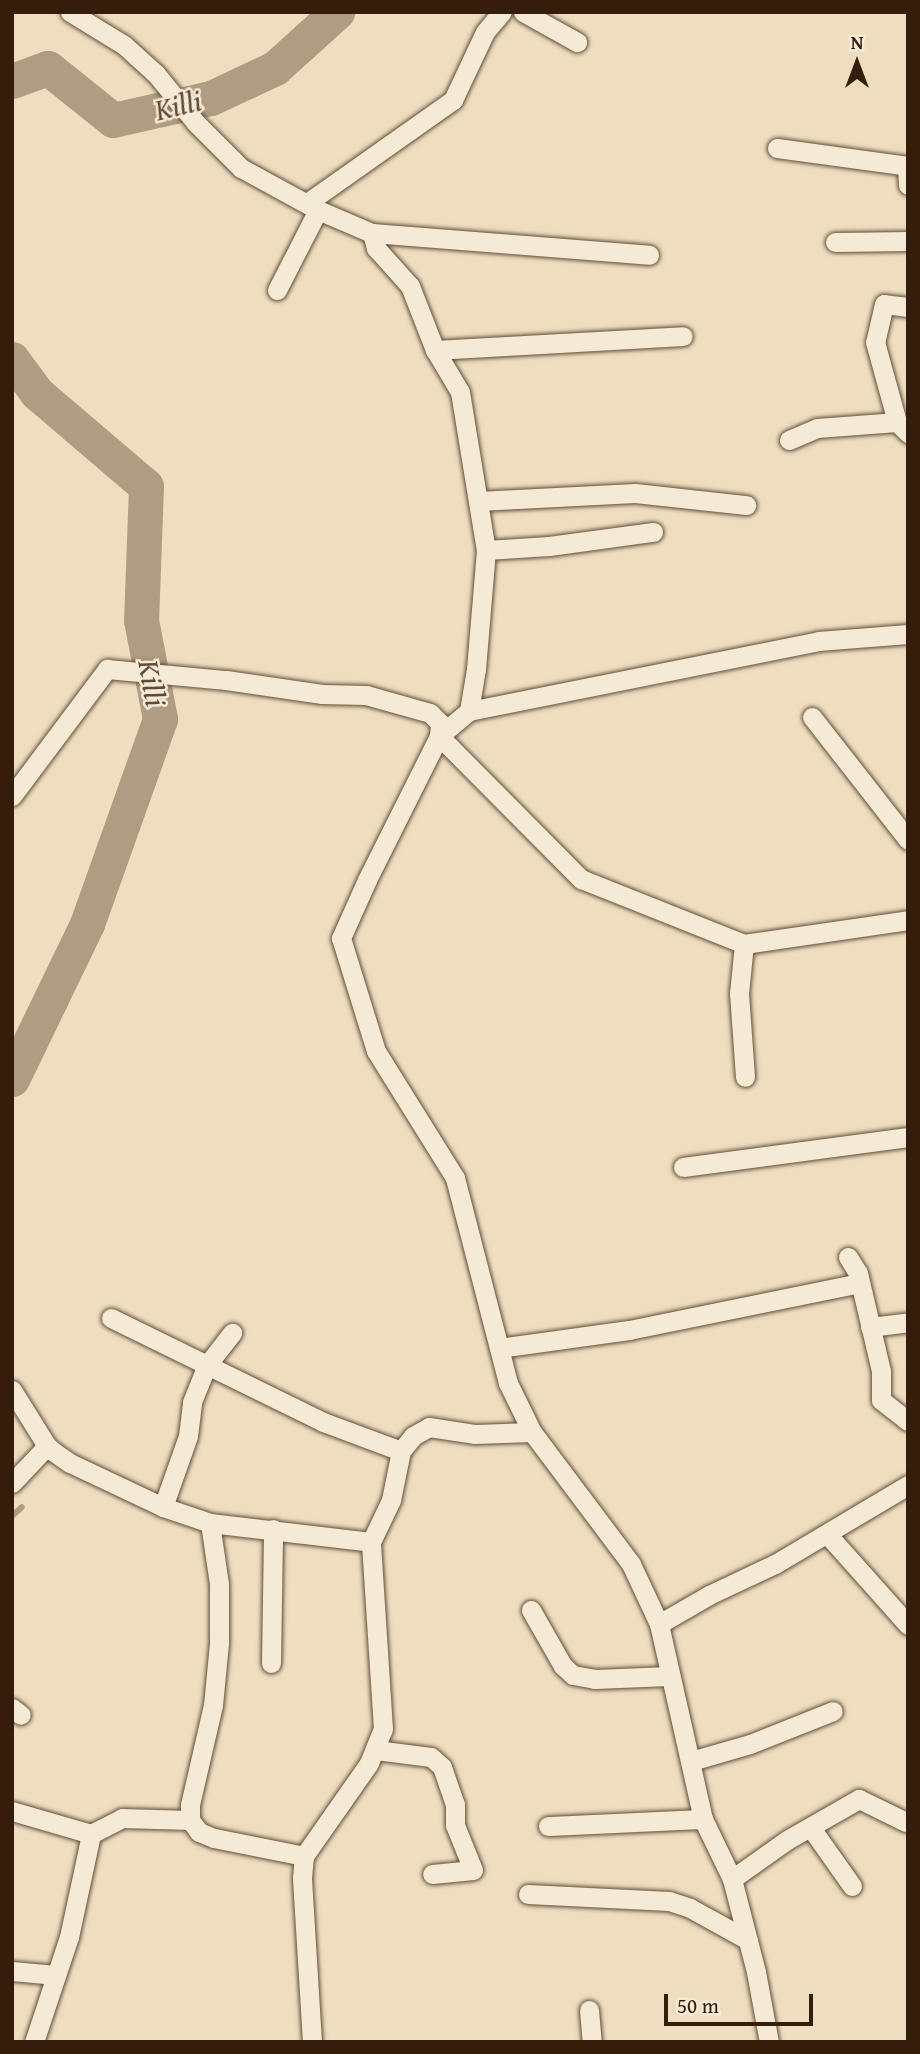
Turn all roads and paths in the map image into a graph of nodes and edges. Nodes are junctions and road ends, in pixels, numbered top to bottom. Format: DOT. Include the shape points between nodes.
graph roads {
  1 [pos="70,12"];
  2 [pos="502,12"];
  3 [pos="523,12"];
  4 [pos="577,42"];
  5 [pos="777,148"];
  6 [pos="907,173"];
  7 [pos="313,206"];
  8 [pos="372,233"];
  9 [pos="908,241"];
  10 [pos="835,242"];
  11 [pos="649,255"];
  12 [pos="277,290"];
  13 [pos="908,307"];
  14 [pos="683,336"];
  15 [pos="435,350"];
  16 [pos="902,428"];
  17 [pos="789,440"];
  18 [pos="478,500"];
  19 [pos="746,505"];
  20 [pos="653,532"];
  21 [pos="486,550"];
  22 [pos="908,634"];
  23 [pos="469,711"];
  24 [pos="812,717"];
  25 [pos="439,736"];
  26 [pos="12,796"];
  27 [pos="908,840"];
  28 [pos="908,920"];
  29 [pos="744,944"];
  30 [pos="745,1077"];
  31 [pos="908,1137"];
  32 [pos="683,1167"];
  33 [pos="848,1257"];
  34 [pos="859,1283"];
  35 [pos="111,1318"];
  36 [pos="908,1322"];
  37 [pos="870,1327"];
  38 [pos="232,1333"];
  39 [pos="499,1348"];
  40 [pos="207,1365"];
  41 [pos="12,1391"];
  42 [pos="908,1421"];
  43 [pos="532,1432"];
  44 [pos="47,1446"];
  45 [pos="401,1451"];
  46 [pos="12,1483"];
  47 [pos="908,1485"];
  48 [pos="163,1507"];
  49 [pos="210,1523"];
  50 [pos="273,1529"];
  51 [pos="827,1534"];
  52 [pos="371,1542"];
  53 [pos="531,1610"];
  54 [pos="659,1624"];
  55 [pos="908,1625"];
  56 [pos="271,1663"];
  57 [pos="669,1676"];
  58 [pos="833,1711"];
  59 [pos="372,1757"];
  60 [pos="691,1761"];
  61 [pos="12,1811"];
  62 [pos="703,1819"];
  63 [pos="190,1821"];
  64 [pos="906,1822"];
  65 [pos="548,1826"];
  66 [pos="811,1828"];
  67 [pos="91,1834"];
  68 [pos="304,1856"];
  69 [pos="432,1874"];
  70 [pos="732,1879"];
  71 [pos="852,1886"];
  72 [pos="528,1894"];
  73 [pos="748,1940"];
  74 [pos="12,1971"];
  75 [pos="56,1975"];
  76 [pos="589,2010"];
  77 [pos="34,2042"];
  78 [pos="312,2042"];
  79 [pos="592,2042"];
  80 [pos="769,2042"];
  1 -- 7 [label="street" via="124,45 156,74 196,123 241,167"];
  2 -- 7 [label="street" via="485,32 453,100"];
  3 -- 4 [label="street"];
  5 -- 6 [label="street"];
  7 -- 8 [label="street"];
  7 -- 12 [label="street"];
  8 -- 11 [label="street"];
  8 -- 15 [label="street" via="376,248 410,286"];
  9 -- 10 [label="street"];
  13 -- 16 [label="street" via="884,304 875,342"];
  14 -- 15 [label="street"];
  15 -- 18 [label="street" via="460,392"];
  16 -- 17 [label="street" via="817,428"];
  18 -- 19 [label="street" via="635,493"];
  18 -- 21 [label="street"];
  20 -- 21 [label="street"];
  21 -- 23 [label="street"];
  22 -- 23 [label="street" via="818,640"];
  23 -- 25 [label="street"];
  24 -- 27 [label="street"];
  25 -- 26 [label="street" via="440,723 430,713 366,695 322,695 107,668"];
  25 -- 29 [label="street" via="581,879"];
  25 -- 39 [label="street" via="341,938 376,1051 455,1178"];
  28 -- 29 [label="street"];
  29 -- 30 [label="street" via="739,993"];
  31 -- 32 [label="street"];
  33 -- 34 [label="street"];
  34 -- 37 [label="street"];
  34 -- 39 [label="street" via="629,1330"];
  35 -- 40 [label="street"];
  36 -- 37 [label="street"];
  37 -- 42 [label="street" via="881,1371 881,1400"];
  38 -- 40 [label="street"];
  39 -- 43 [label="street" via="508,1382"];
  40 -- 45 [label="street" via="323,1422"];
  40 -- 48 [label="street" via="191,1402 188,1436"];
  41 -- 44 [label="street"];
  43 -- 45 [label="street" via="475,1434 429,1427 413,1436"];
  43 -- 54 [label="street" via="631,1564"];
  44 -- 46 [label="street"];
  44 -- 48 [label="street" via="70,1463"];
  45 -- 52 [label="street" via="391,1500"];
  47 -- 51 [label="street"];
  48 -- 49 [label="street"];
  49 -- 50 [label="street"];
  49 -- 63 [label="street" via="219,1584 219,1643 213,1705"];
  50 -- 52 [label="street"];
  50 -- 56 [label="street"];
  51 -- 54 [label="street"];
  51 -- 55 [label="street"];
  52 -- 59 [label="street" via="383,1729"];
  53 -- 57 [label="street" via="563,1666 573,1675 595,1679"];
  54 -- 57 [label="street"];
  57 -- 60 [label="street"];
  58 -- 60 [label="street" via="750,1744"];
  59 -- 68 [label="street"];
  59 -- 69 [label="street" via="431,1757 442,1767 455,1804 455,1825 473,1870"];
  60 -- 62 [label="street"];
  61 -- 67 [label="street"];
  62 -- 65 [label="street"];
  62 -- 70 [label="street"];
  63 -- 67 [label="street" via="122,1818"];
  63 -- 68 [label="street" via="199,1832 214,1838"];
  64 -- 66 [label="street" via="859,1799"];
  66 -- 70 [label="street"];
  66 -- 71 [label="street"];
  67 -- 75 [label="street"];
  68 -- 78 [label="street"];
  70 -- 73 [label="street"];
  72 -- 73 [label="street" via="669,1901"];
  73 -- 80 [label="street"];
  74 -- 75 [label="street"];
  75 -- 77 [label="street"];
  76 -- 79 [label="street"];
}
